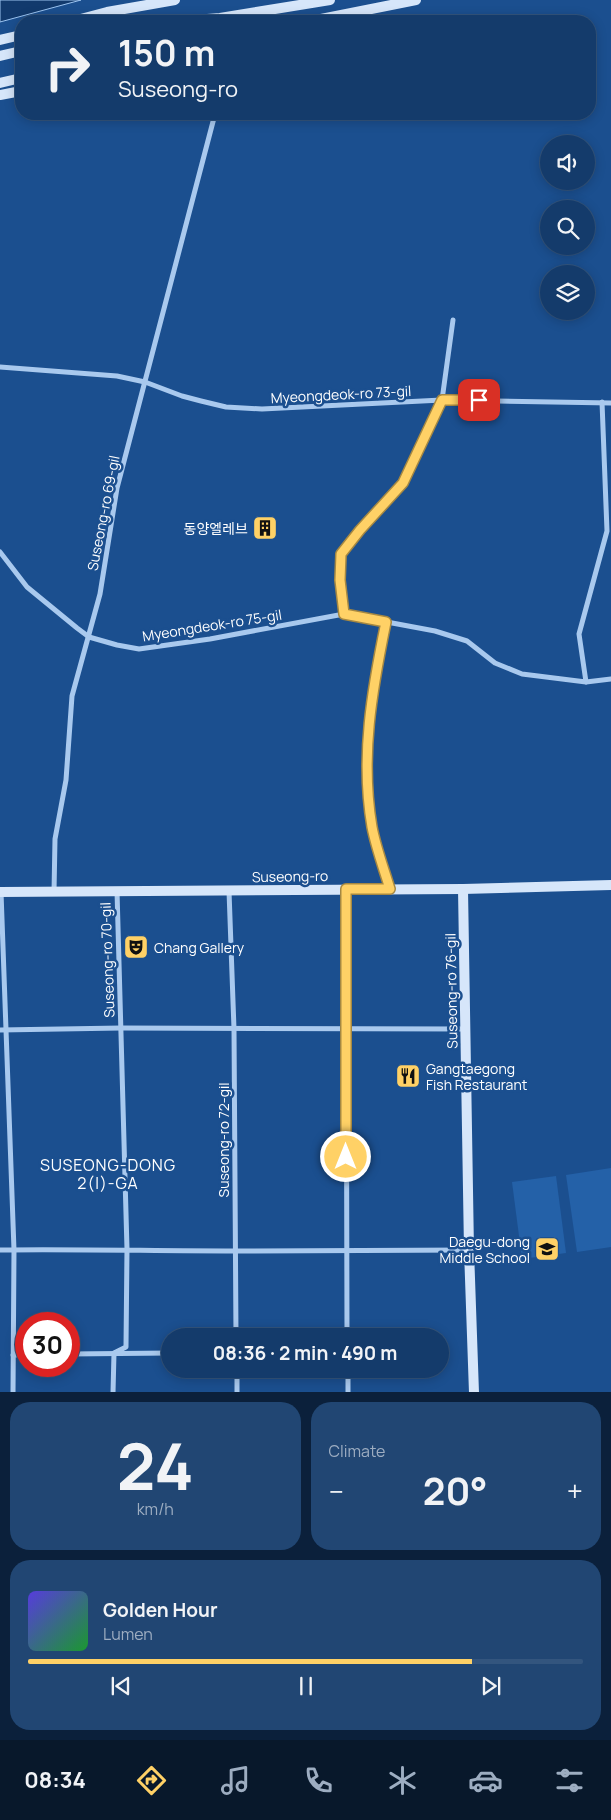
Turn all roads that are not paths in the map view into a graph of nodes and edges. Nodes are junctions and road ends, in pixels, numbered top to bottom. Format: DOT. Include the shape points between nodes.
graph roads {
  1 [pos="174,0"];
  2 [pos="330,0"];
  3 [pos="416,0"];
  4 [pos="96,15"];
  5 [pos="238,15"];
  6 [pos="340,15"];
  7 [pos="15,36"];
  8 [pos="0,40"];
  9 [pos="15,52"];
  10 [pos="0,56"];
  11 [pos="15,79"];
  12 [pos="0,83"];
  13 [pos="15,91"];
  14 [pos="0,95"];
  15 [pos="213,120"];
  16 [pos="453,320"];
  17 [pos="0,367"];
  18 [pos="145,382"];
  19 [pos="442,400"];
  20 [pos="602,402"];
  21 [pos="611,403"];
  22 [pos="0,552"];
  23 [pos="344,614"];
  24 [pos="386,622"];
  25 [pos="89,637"];
  26 [pos="611,679"];
  27 [pos="586,682"];
  28 [pos="611,885"];
  29 [pos="346,889"];
  30 [pos="390,889"];
  31 [pos="463,889"];
  32 [pos="117,891"];
  33 [pos="228,891"];
  34 [pos="1,892"];
  35 [pos="54,892"];
  36 [pos="121,1028"];
  37 [pos="234,1029"];
  38 [pos="346,1029"];
  39 [pos="3,1030"];
  40 [pos="465,1030"];
  41 [pos="127,1249"];
  42 [pos="346,1249"];
  43 [pos="0,1250"];
  44 [pos="14,1250"];
  45 [pos="470,1250"];
  46 [pos="234,1251"];
  47 [pos="236,1328"];
  48 [pos="347,1328"];
  49 [pos="114,1353"];
  50 [pos="161,1353"];
  51 [pos="80,1354"];
  52 [pos="13,1355"];
  53 [pos="237,1378"];
  54 [pos="348,1378"];
  55 [pos="13,1392"];
  56 [pos="113,1392"];
  57 [pos="237,1392"];
  58 [pos="348,1392"];
  59 [pos="474,1392"];
  1 -- 4 [label="main road"];
  2 -- 5 [label="main road"];
  3 -- 6 [label="main road"];
  7 -- 8 [label="main road"];
  9 -- 10 [label="main road"];
  11 -- 12 [label="main road"];
  13 -- 14 [label="main road"];
  15 -- 18 [label="street, Suseong-ro 69-gil"];
  16 -- 19 [label="street"];
  17 -- 18 [label="street, Myeongdeok-ro 73-gil" via="117,376"];
  18 -- 19 [label="street, Myeongdeok-ro 73-gil" via="226,407 262,410"];
  18 -- 25 [label="street, Suseong-ro 69-gil" via="116,488 100,594"];
  19 -- 20 [label="street, Myeongdeok-ro 73-gil"];
  19 -- 23 [label="street" via="403,483 341,554"];
  20 -- 21 [label="street, Myeongdeok-ro 73-gil"];
  20 -- 27 [label="street" via="607,531 579,634"];
  22 -- 25 [label="street, Myeongdeok-ro 75-gil" via="27,587"];
  23 -- 24 [label="street"];
  23 -- 25 [label="street, Myeongdeok-ro 75-gil" via="139,649"];
  24 -- 27 [label="street" via="467,641 495,663 522,674"];
  24 -- 30 [label="street" via="373,685 366,755 372,827"];
  25 -- 35 [label="street, Suseong-ro 69-gil" via="72,696 66,780 55,840"];
  26 -- 27 [label="street"];
  28 -- 31 [label="main road, Suseong-ro"];
  29 -- 30 [label="main road, Suseong-ro"];
  29 -- 33 [label="main road, Suseong-ro"];
  29 -- 38 [label="street"];
  30 -- 31 [label="main road, Suseong-ro"];
  31 -- 40 [label="main road, Suseong-ro 76-gil"];
  32 -- 33 [label="main road, Suseong-ro"];
  32 -- 35 [label="main road, Suseong-ro"];
  32 -- 36 [label="street, Suseong-ro 70-gil"];
  33 -- 37 [label="street, Suseong-ro 72-gil"];
  34 -- 35 [label="main road, Suseong-ro"];
  34 -- 39 [label="street"];
  36 -- 37 [label="street, Suseong-ro 70-gil"];
  36 -- 39 [label="street"];
  36 -- 41 [label="street, Suseong-ro 70-gil"];
  37 -- 38 [label="street"];
  37 -- 46 [label="street, Suseong-ro 72-gil"];
  38 -- 40 [label="street"];
  38 -- 42 [label="street"];
  39 -- 44 [label="street"];
  40 -- 45 [label="main road, Suseong-ro 76-gil"];
  41 -- 44 [label="street"];
  41 -- 46 [label="street"];
  41 -- 49 [label="street, Suseong-ro 70-gil" via="126,1347"];
  42 -- 45 [label="street"];
  42 -- 46 [label="street"];
  42 -- 48 [label="street"];
  43 -- 44 [label="street"];
  44 -- 52 [label="street"];
  45 -- 59 [label="main road, Suseong-ro 76-gil"];
  46 -- 47 [label="street, Suseong-ro 72-gil"];
  49 -- 50 [label="street"];
  49 -- 51 [label="street"];
  49 -- 56 [label="street"];
  52 -- 55 [label="street"];
  53 -- 57 [label="street"];
  54 -- 58 [label="street"];
}
